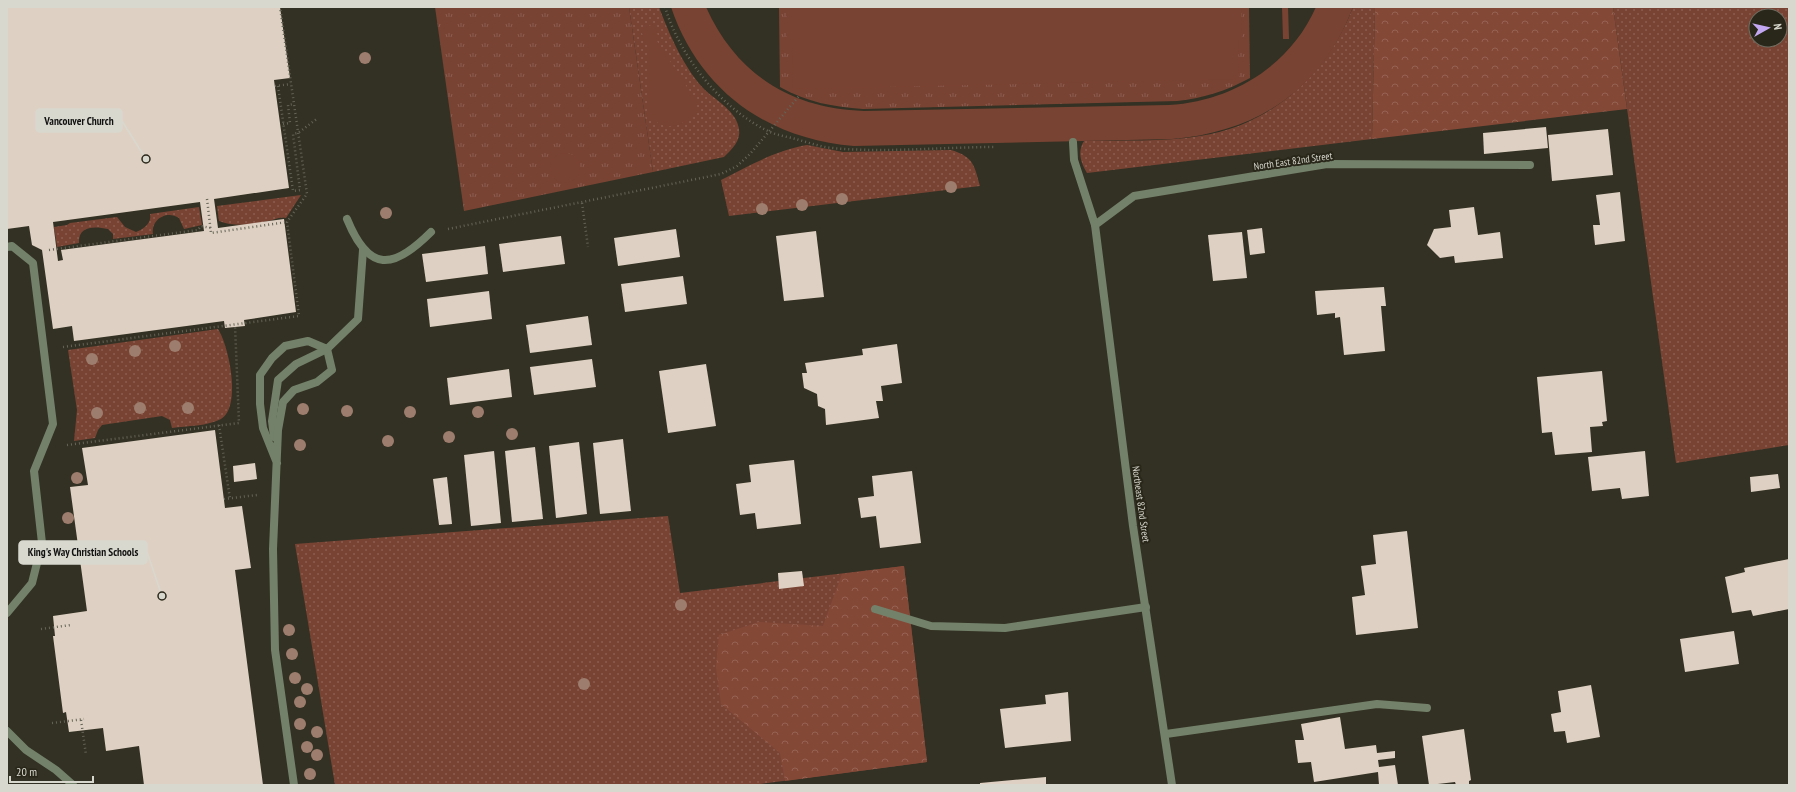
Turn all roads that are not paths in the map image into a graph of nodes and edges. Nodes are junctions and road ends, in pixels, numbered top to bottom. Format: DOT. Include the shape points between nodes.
graph roads {
  1 [pos="1073,142"];
  2 [pos="1530,165"];
  3 [pos="347,220"];
  4 [pos="1095,225"];
  5 [pos="431,232"];
  6 [pos="7,247"];
  7 [pos="363,250"];
  8 [pos="326,349"];
  9 [pos="277,463"];
  10 [pos="1146,607"];
  11 [pos="876,609"];
  12 [pos="7,613"];
  13 [pos="1427,708"];
  14 [pos="7,731"];
  15 [pos="1166,734"];
  16 [pos="74,785"];
  17 [pos="294,785"];
  18 [pos="1172,785"];
  1 -- 4 [label="street, Northeast 82nd Street" via="1074,160"];
  2 -- 4 [label="street, North East 82nd Street" via="1327,164 1134,196"];
  3 -- 7 [label="street"];
  4 -- 10 [label="street, Northeast 82nd Street" via="1133,526"];
  5 -- 7 [label="street" via="415,248 388,261 376,258"];
  6 -- 12 [label="street" via="12,246 33,263 53,424 34,471 42,543 32,583"];
  7 -- 8 [label="street" via="358,319"];
  8 -- 9 [label="street" via="296,364 278,380 272,421"];
  8 -- 9 [label="street" via="332,370 317,382 294,390 283,402 278,430"];
  8 -- 9 [label="street" via="308,341 285,346 272,358 260,375 263,428"];
  9 -- 17 [label="street" via="273,549 275,650"];
  10 -- 11 [label="street" via="1005,628 931,626"];
  10 -- 15 [label="street, Northeast 82nd Street"];
  13 -- 15 [label="street" via="1377,704"];
  14 -- 16 [label="street" via="26,750"];
  15 -- 18 [label="street, Northeast 82nd Street"];
}
